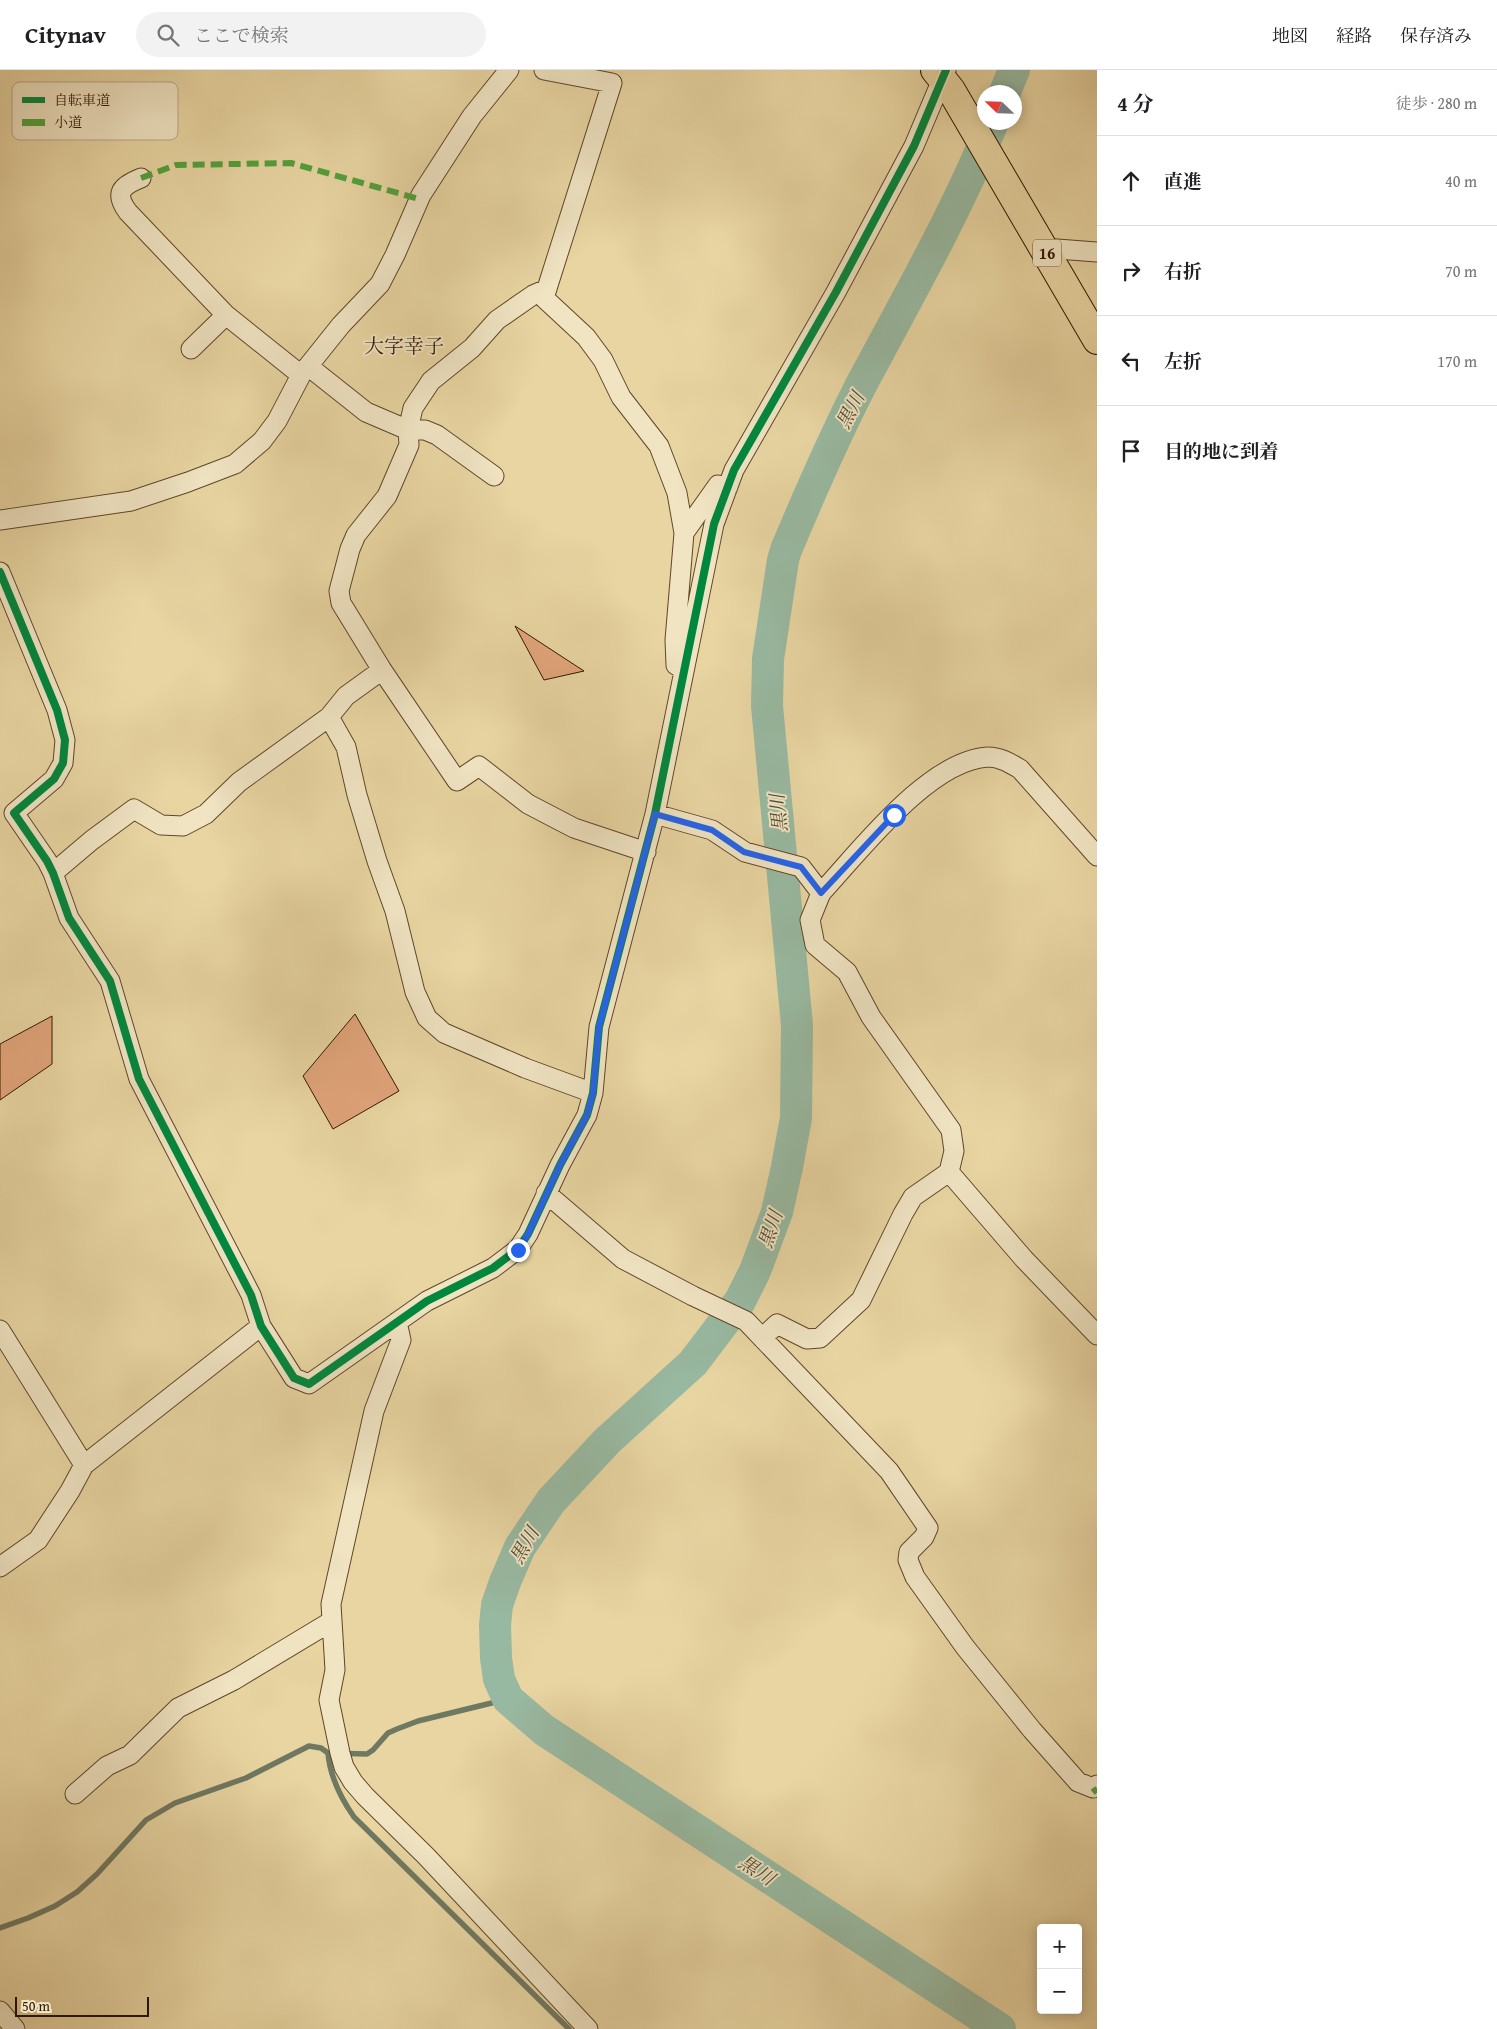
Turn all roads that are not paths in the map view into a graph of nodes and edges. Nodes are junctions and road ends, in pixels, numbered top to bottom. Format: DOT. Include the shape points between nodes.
graph roads {
  1 [pos="509,70"];
  2 [pos="544,70"];
  3 [pos="943,77"];
  4 [pos="141,178"];
  5 [pos="1044,248"];
  6 [pos="1097,252"];
  7 [pos="547,289"];
  8 [pos="226,315"];
  9 [pos="1097,340"];
  10 [pos="191,349"];
  11 [pos="305,371"];
  12 [pos="408,430"];
  13 [pos="494,476"];
  14 [pos="728,487"];
  15 [pos="0,520"];
  16 [pos="684,533"];
  17 [pos="0,572"];
  18 [pos="683,669"];
  19 [pos="382,670"];
  20 [pos="328,717"];
  21 [pos="7,812"];
  22 [pos="655,814"];
  23 [pos="646,852"];
  24 [pos="1097,856"];
  25 [pos="53,873"];
  26 [pos="821,893"];
  27 [pos="593,1093"];
  28 [pos="949,1172"];
  29 [pos="546,1193"];
  30 [pos="397,1322"];
  31 [pos="261,1326"];
  32 [pos="0,1330"];
  33 [pos="1097,1335"];
  34 [pos="762,1338"];
  35 [pos="84,1465"];
  36 [pos="0,1567"];
  37 [pos="332,1621"];
  38 [pos="1097,1785"];
  39 [pos="75,1794"];
  40 [pos="0,2012"];
  41 [pos="586,2028"];
  42 [pos="15,2029"];
  1 -- 11 [label="street" via="472,116 421,195 380,284 341,325"];
  2 -- 7 [label="street" via="612,83"];
  3 -- 5 [label="main road, 16"];
  3 -- 14 [label="street" via="914,146 836,292 742,454"];
  4 -- 8 [label="street" via="127,184 121,193 121,202"];
  5 -- 6 [label="street"];
  5 -- 9 [label="main road, 16"];
  7 -- 12 [label="street" via="497,320 472,348 431,381 414,408"];
  7 -- 16 [label="street" via="544,298 586,337 603,360 621,397 659,446 678,493"];
  8 -- 10 [label="street"];
  8 -- 11 [label="street"];
  11 -- 12 [label="street" via="366,412"];
  11 -- 15 [label="street" via="268,434 235,464 131,501"];
  12 -- 13 [label="street" via="425,430 437,435"];
  12 -- 19 [label="street" via="409,446 387,496 356,535 340,591 341,603"];
  14 -- 16 [label="street" via="718,485"];
  14 -- 18 [label="street" via="714,524"];
  16 -- 18 [label="street" via="675,640 676,665"];
  17 -- 21 [label="street" via="65,740 63,763 54,779"];
  18 -- 22 [label="street"];
  19 -- 20 [label="street" via="346,696"];
  19 -- 23 [label="street" via="458,781 479,766 528,804 566,824"];
  20 -- 25 [label="street" via="239,782 206,814 183,826 161,825 134,809"];
  20 -- 27 [label="street" via="346,747 357,795 395,911 415,992 427,1018 444,1033"];
  21 -- 25 [label="street"];
  22 -- 23 [label="street"];
  22 -- 26 [label="street" via="712,830 744,852 801,867"];
  23 -- 27 [label="street" via="599,1027"];
  24 -- 26 [label="street" via="1020,769 990,757 946,771 921,790"];
  25 -- 31 [label="street" via="68,918 110,981 139,1078 251,1295"];
  26 -- 28 [label="street" via="810,920 815,945 847,972 871,1017 951,1130 954,1151"];
  27 -- 29 [label="street" via="587,1115"];
  28 -- 33 [label="street" via="1024,1259"];
  28 -- 34 [label="street" via="914,1197 902,1214 861,1300 820,1338 807,1339 777,1324"];
  29 -- 30 [label="street" via="518,1250 493,1268 427,1301"];
  29 -- 34 [label="street" via="623,1259 746,1321"];
  30 -- 31 [label="street" via="308,1384 294,1378"];
  30 -- 37 [label="street" via="401,1340 374,1411 331,1604"];
  31 -- 35 [label="street"];
  32 -- 35 [label="street"];
  34 -- 38 [label="street" via="889,1471 926,1523 927,1532 911,1548 908,1560 915,1577 965,1647 1078,1782 1093,1788"];
  35 -- 36 [label="street" via="38,1540"];
  37 -- 39 [label="street" via="234,1680 178,1708 130,1755 107,1766"];
  37 -- 41 [label="street" via="335,1670 329,1700 344,1767 353,1782"];
  40 -- 42 [label="street"];
}
